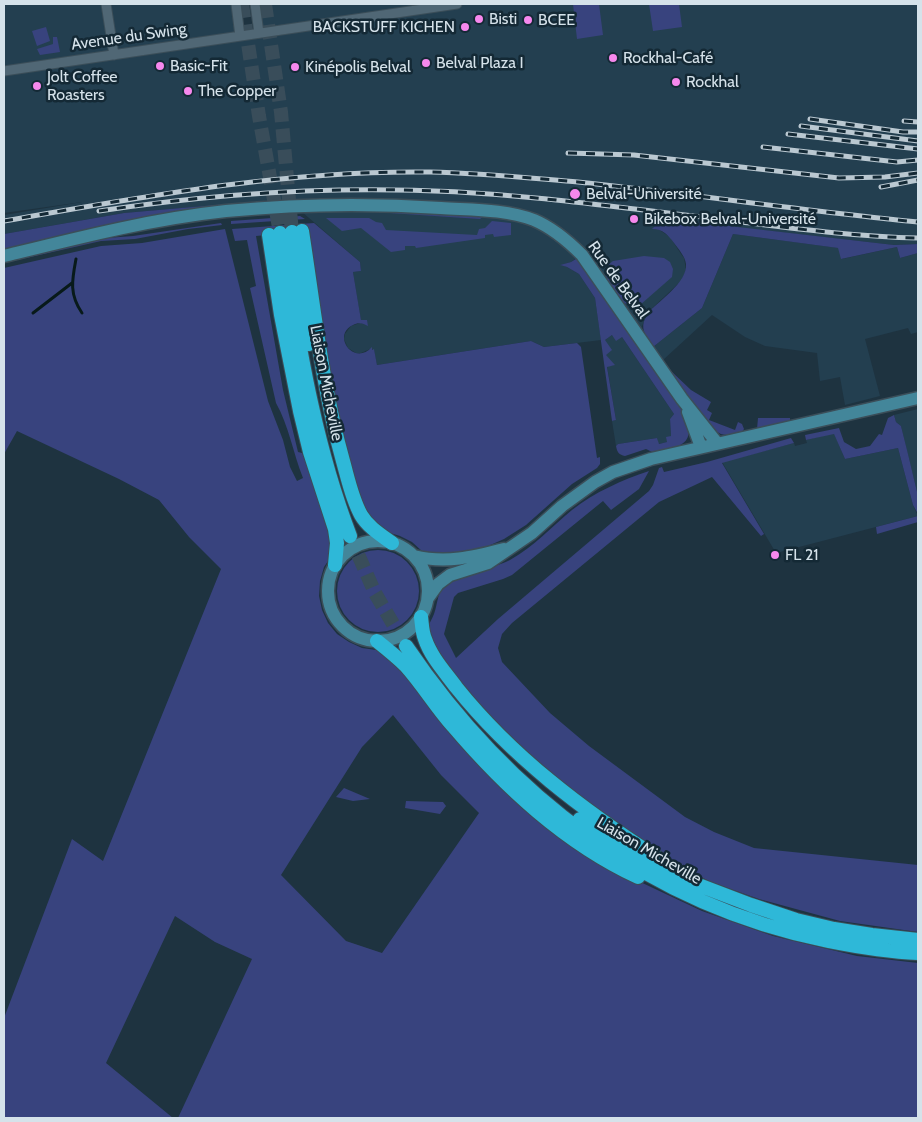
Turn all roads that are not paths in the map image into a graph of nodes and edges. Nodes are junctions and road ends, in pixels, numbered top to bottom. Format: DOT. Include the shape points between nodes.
graph roads {
  1 [pos="106,4"];
  2 [pos="236,4"];
  3 [pos="255,4"];
  4 [pos="457,4"];
  5 [pos="259,33"];
  6 [pos="240,36"];
  7 [pos="114,54"];
  8 [pos="4,71"];
  9 [pos="286,233"];
  10 [pos="4,256"];
  11 [pos="918,398"];
  12 [pos="682,399"];
  13 [pos="694,429"];
  14 [pos="717,444"];
  15 [pos="701,447"];
  16 [pos="676,454"];
  17 [pos="353,535"];
  18 [pos="392,543"];
  19 [pos="514,546"];
  20 [pos="414,556"];
  21 [pos="335,565"];
  22 [pos="428,598"];
  23 [pos="421,617"];
  24 [pos="377,641"];
  25 [pos="709,889"];
  26 [pos="704,903"];
  27 [pos="918,940"];
  28 [pos="918,953"];
  1 -- 7 [label="street"];
  2 -- 6 [label="street"];
  3 -- 5 [label="street"];
  4 -- 5 [label="street, Avenue du Swing"];
  5 -- 6 [label="street, Avenue du Swing"];
  6 -- 7 [label="street, Avenue du Swing"];
  7 -- 8 [label="street, Avenue du Swing"];
  9 -- 17 [label="highway, Liaison Micheville" via="310,405 335,495"];
  9 -- 18 [label="highway" via="353,497 362,517"];
  9 -- 21 [label="highway" via="281,315 310,452 335,530"];
  10 -- 12 [label="main road, Rue de Belval" via="109,230 225,211 336,204 514,214 552,229 582,255"];
  11 -- 14 [label="main road"];
  12 -- 13 [label="main road, Rue de Belval"];
  12 -- 14 [label="main road, Rue de Belval"];
  13 -- 15 [label="main road, Rue de Belval"];
  13 -- 16 [label="main road" via="689,444"];
  14 -- 15 [label="main road"];
  15 -- 16 [label="main road"];
  16 -- 19 [label="main road" via="613,472 595,482"];
  18 -- 20 [label="main road"];
  18 -- 21 [label="main road" via="379,541 354,547"];
  19 -- 20 [label="main road" via="469,558 433,560"];
  19 -- 22 [label="main road" via="488,563 450,575"];
  20 -- 22 [label="main road" via="426,576"];
  21 -- 24 [label="main road" via="328,590 334,615 352,634"];
  22 -- 23 [label="main road"];
  23 -- 24 [label="main road" via="402,635"];
  23 -- 25 [label="highway" via="424,637 446,673 477,712 518,754 571,798 640,847"];
  24 -- 26 [label="highway" via="406,667 489,767 551,823 622,870 662,889"];
  25 -- 26 [label="highway, Liaison Micheville" via="634,855 571,813 510,762 468,718 409,644 429,680 469,729 541,800 597,843"];
  25 -- 27 [label="highway, Liaison Micheville" via="825,927"];
  26 -- 28 [label="highway, Liaison Micheville" via="816,938 860,947"];
}
